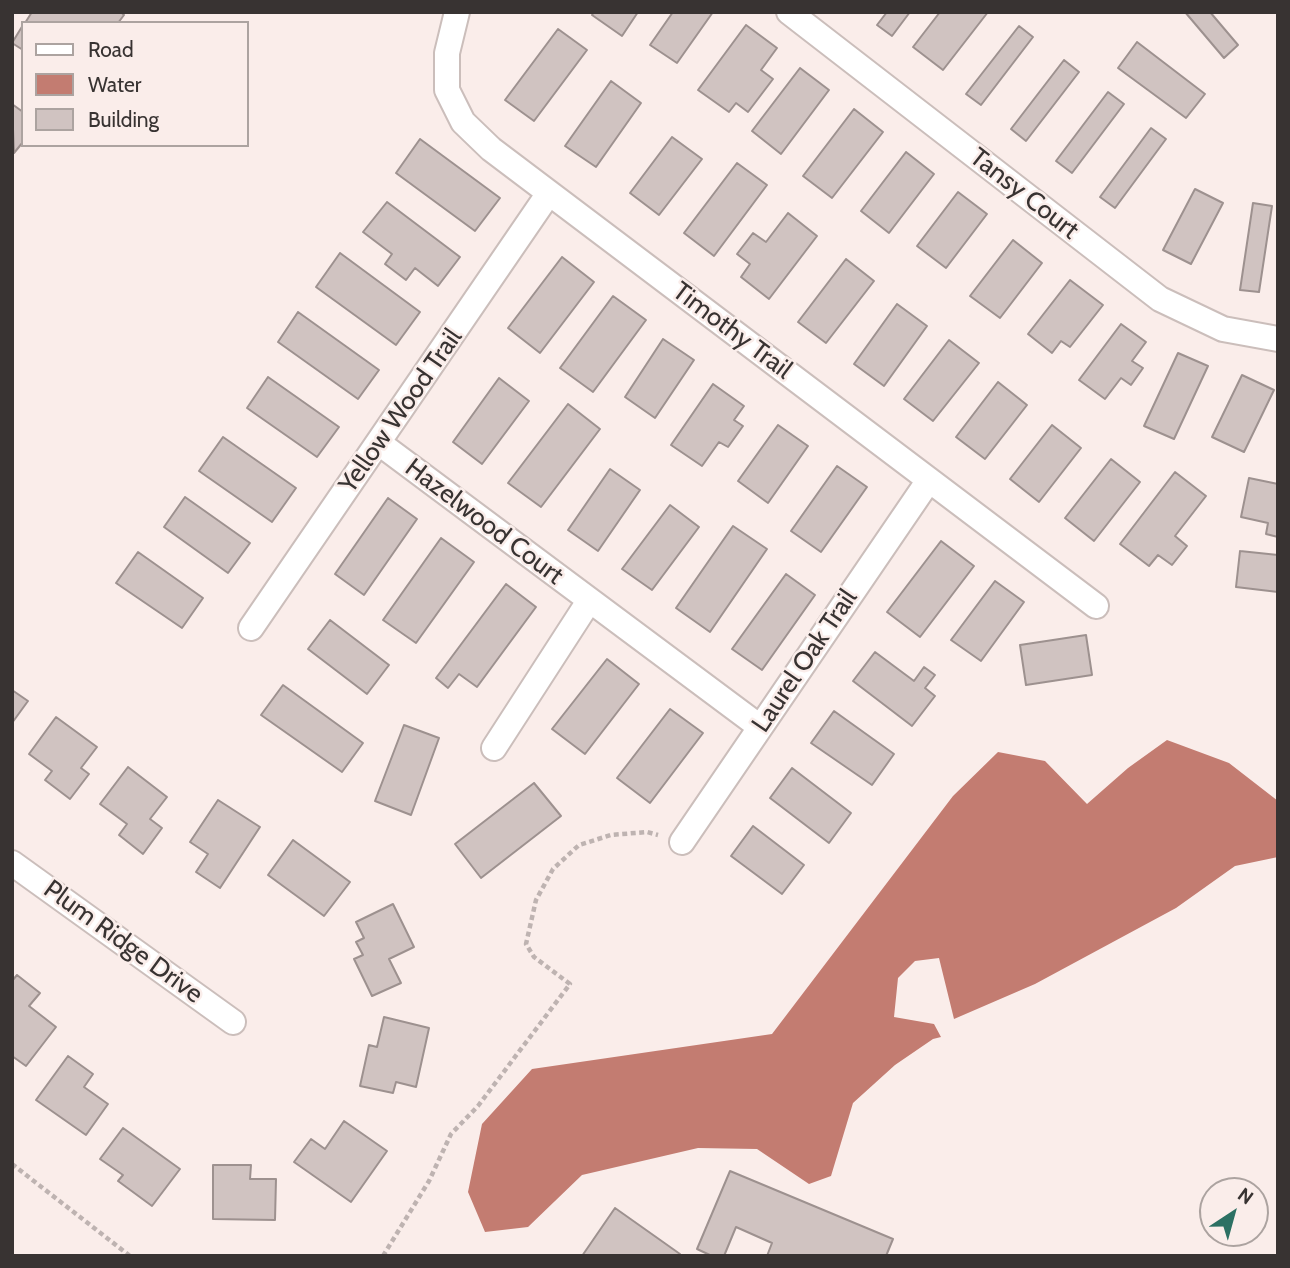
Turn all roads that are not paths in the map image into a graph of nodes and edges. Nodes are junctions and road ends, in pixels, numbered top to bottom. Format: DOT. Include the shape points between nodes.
graph roads {
  1 [pos="457,12"];
  2 [pos="789,12"];
  3 [pos="549,193"];
  4 [pos="1278,339"];
  5 [pos="379,443"];
  6 [pos="929,480"];
  7 [pos="589,601"];
  8 [pos="1096,606"];
  9 [pos="251,628"];
  10 [pos="760,726"];
  11 [pos="494,748"];
  12 [pos="682,842"];
  13 [pos="12,863"];
  14 [pos="233,1022"];
  1 -- 3 [label="street, Timothy Trail" via="447,53 447,90 463,122"];
  2 -- 4 [label="street, Tansy Court" via="1160,299 1223,330"];
  3 -- 5 [label="street, Yellow Wood Trail"];
  3 -- 6 [label="street, Timothy Trail"];
  5 -- 7 [label="street, Hazelwood Court"];
  5 -- 9 [label="street, Yellow Wood Trail"];
  6 -- 8 [label="street, Timothy Trail"];
  6 -- 10 [label="street, Laurel Oak Trail"];
  7 -- 10 [label="street, Hazelwood Court"];
  7 -- 11 [label="street, Hazelwood Court"];
  10 -- 12 [label="street, Laurel Oak Trail"];
  13 -- 14 [label="street, Plum Ridge Drive"];
}
